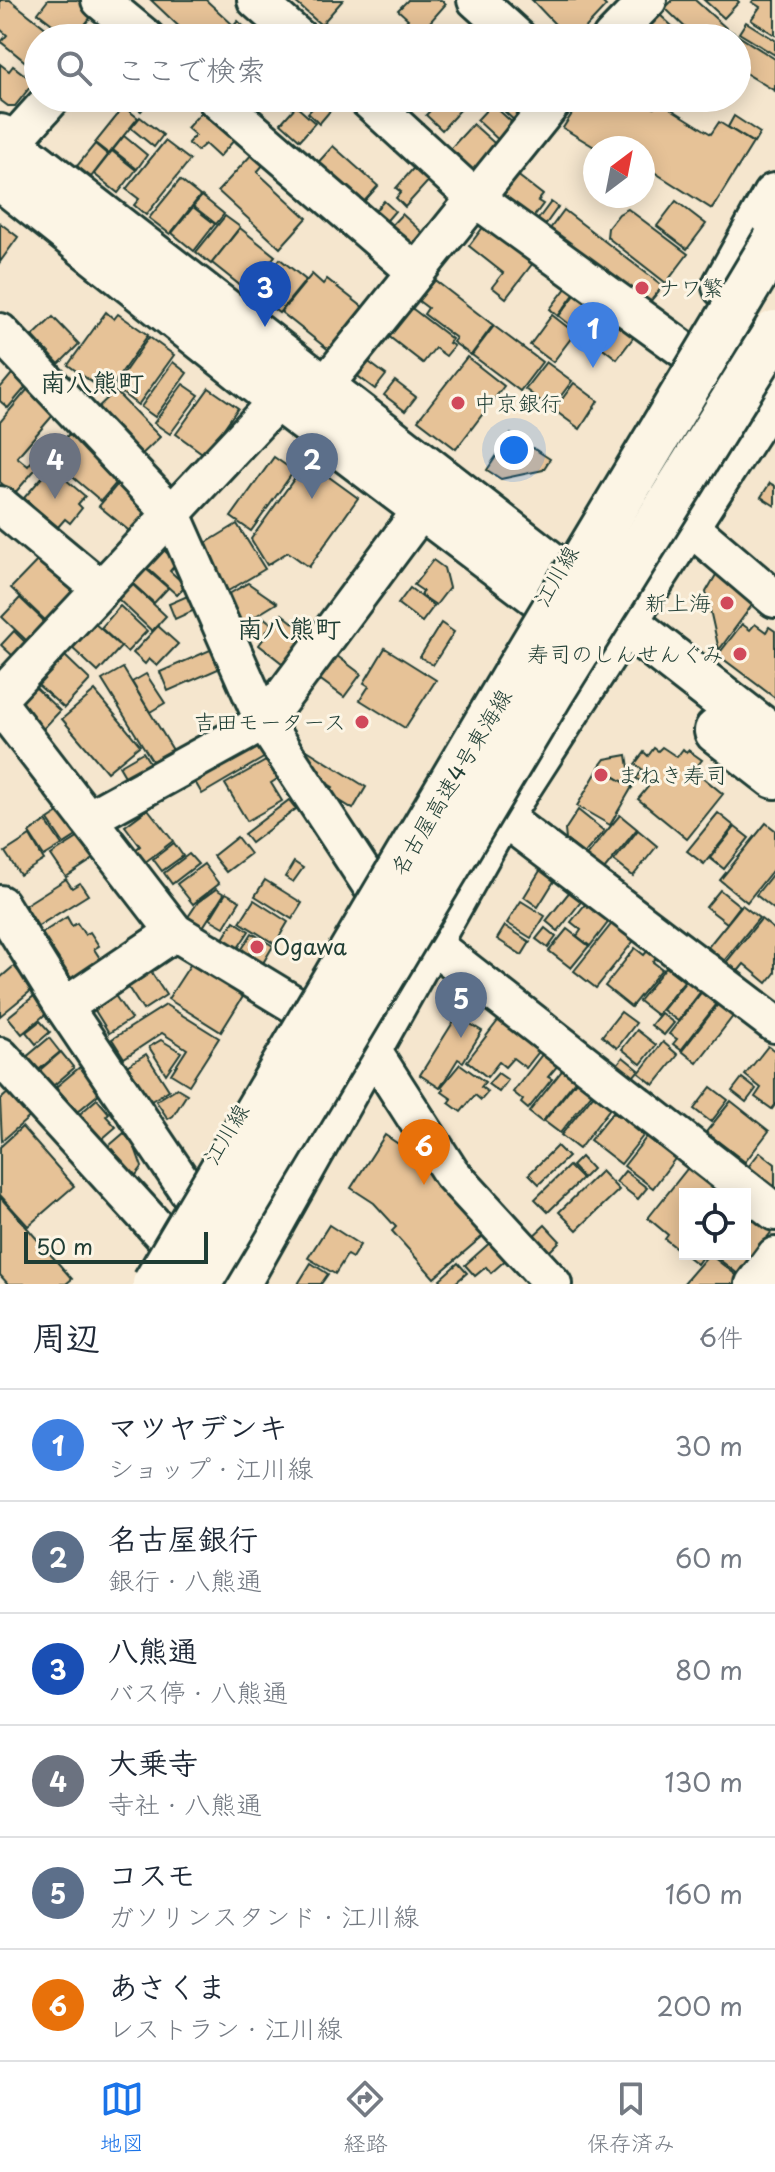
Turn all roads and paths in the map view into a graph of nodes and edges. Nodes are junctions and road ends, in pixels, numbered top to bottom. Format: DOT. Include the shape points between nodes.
graph roads {
  1 [pos="256,0"];
  2 [pos="648,0"];
  3 [pos="283,24"];
  4 [pos="625,24"];
  5 [pos="40,112"];
  6 [pos="231,112"];
  7 [pos="381,112"];
  8 [pos="545,112"];
  9 [pos="2,154"];
  10 [pos="775,196"];
  11 [pos="476,199"];
  12 [pos="775,241"];
  13 [pos="416,272"];
  14 [pos="0,332"];
  15 [pos="775,333"];
  16 [pos="687,352"];
  17 [pos="775,388"];
  18 [pos="322,389"];
  19 [pos="279,399"];
  20 [pos="0,505"];
  21 [pos="423,508"];
  22 [pos="172,514"];
  23 [pos="687,524"];
  24 [pos="551,584"];
  25 [pos="101,589"];
  26 [pos="775,599"];
  27 [pos="615,636"];
  28 [pos="0,697"];
  29 [pos="0,705"];
  30 [pos="264,722"];
  31 [pos="775,739"];
  32 [pos="775,776"];
  33 [pos="500,815"];
  34 [pos="88,819"];
  35 [pos="372,887"];
  36 [pos="0,904"];
  37 [pos="175,932"];
  38 [pos="431,943"];
  39 [pos="64,1007"];
  40 [pos="300,1008"];
  41 [pos="775,1024"];
  42 [pos="370,1047"];
  43 [pos="0,1056"];
  44 [pos="190,1194"];
  45 [pos="775,1212"];
  46 [pos="164,1239"];
  47 [pos="775,1256"];
  48 [pos="543,1280"];
  49 [pos="137,1284"];
  50 [pos="155,1284"];
  51 [pos="198,1284"];
  52 [pos="209,1284"];
  53 [pos="237,1284"];
  54 [pos="754,1284"];
  1 -- 3 [label="street"];
  2 -- 4 [label="street"];
  5 -- 9 [label="street"];
  6 -- 13 [label="street"];
  7 -- 11 [label="street"];
  8 -- 11 [label="street"];
  9 -- 18 [label="main road"];
  9 -- 19 [label="main road"];
  10 -- 16 [label="main road, 江川線"];
  11 -- 13 [label="street"];
  11 -- 16 [label="street"];
  12 -- 50 [label="main road, 名古屋高速4号東海線, bridge"];
  13 -- 18 [label="street"];
  14 -- 22 [label="street"];
  15 -- 51 [label="main road, 名古屋高速4号東海線, bridge" via="551,693"];
  16 -- 24 [label="main road, 江川線"];
  17 -- 23 [label="main road"];
  18 -- 24 [label="main road"];
  19 -- 21 [label="main road"];
  19 -- 22 [label="street"];
  20 -- 25 [label="street"];
  21 -- 24 [label="main road"];
  21 -- 30 [label="street"];
  22 -- 25 [label="street"];
  22 -- 30 [label="street"];
  23 -- 26 [label="street"];
  23 -- 27 [label="main road"];
  24 -- 27 [label="main road"];
  24 -- 35 [label="main road, 江川線"];
  25 -- 28 [label="street"];
  27 -- 31 [label="main road"];
  27 -- 32 [label="main road"];
  27 -- 33 [label="main road"];
  29 -- 34 [label="street"];
  30 -- 34 [label="street"];
  30 -- 35 [label="street"];
  33 -- 38 [label="main road"];
  33 -- 41 [label="street"];
  34 -- 37 [label="street"];
  35 -- 40 [label="main road, 江川線"];
  36 -- 39 [label="street"];
  37 -- 39 [label="street"];
  37 -- 40 [label="street"];
  38 -- 42 [label="main road"];
  38 -- 45 [label="street"];
  39 -- 44 [label="street"];
  40 -- 44 [label="main road, 江川線"];
  42 -- 48 [label="street" via="451,1173"];
  42 -- 53 [label="main road"];
  43 -- 46 [label="street"];
  44 -- 46 [label="main road, 江川線"];
  46 -- 49 [label="main road, 江川線"];
  46 -- 52 [label="street"];
  47 -- 54 [label="street"];
}
